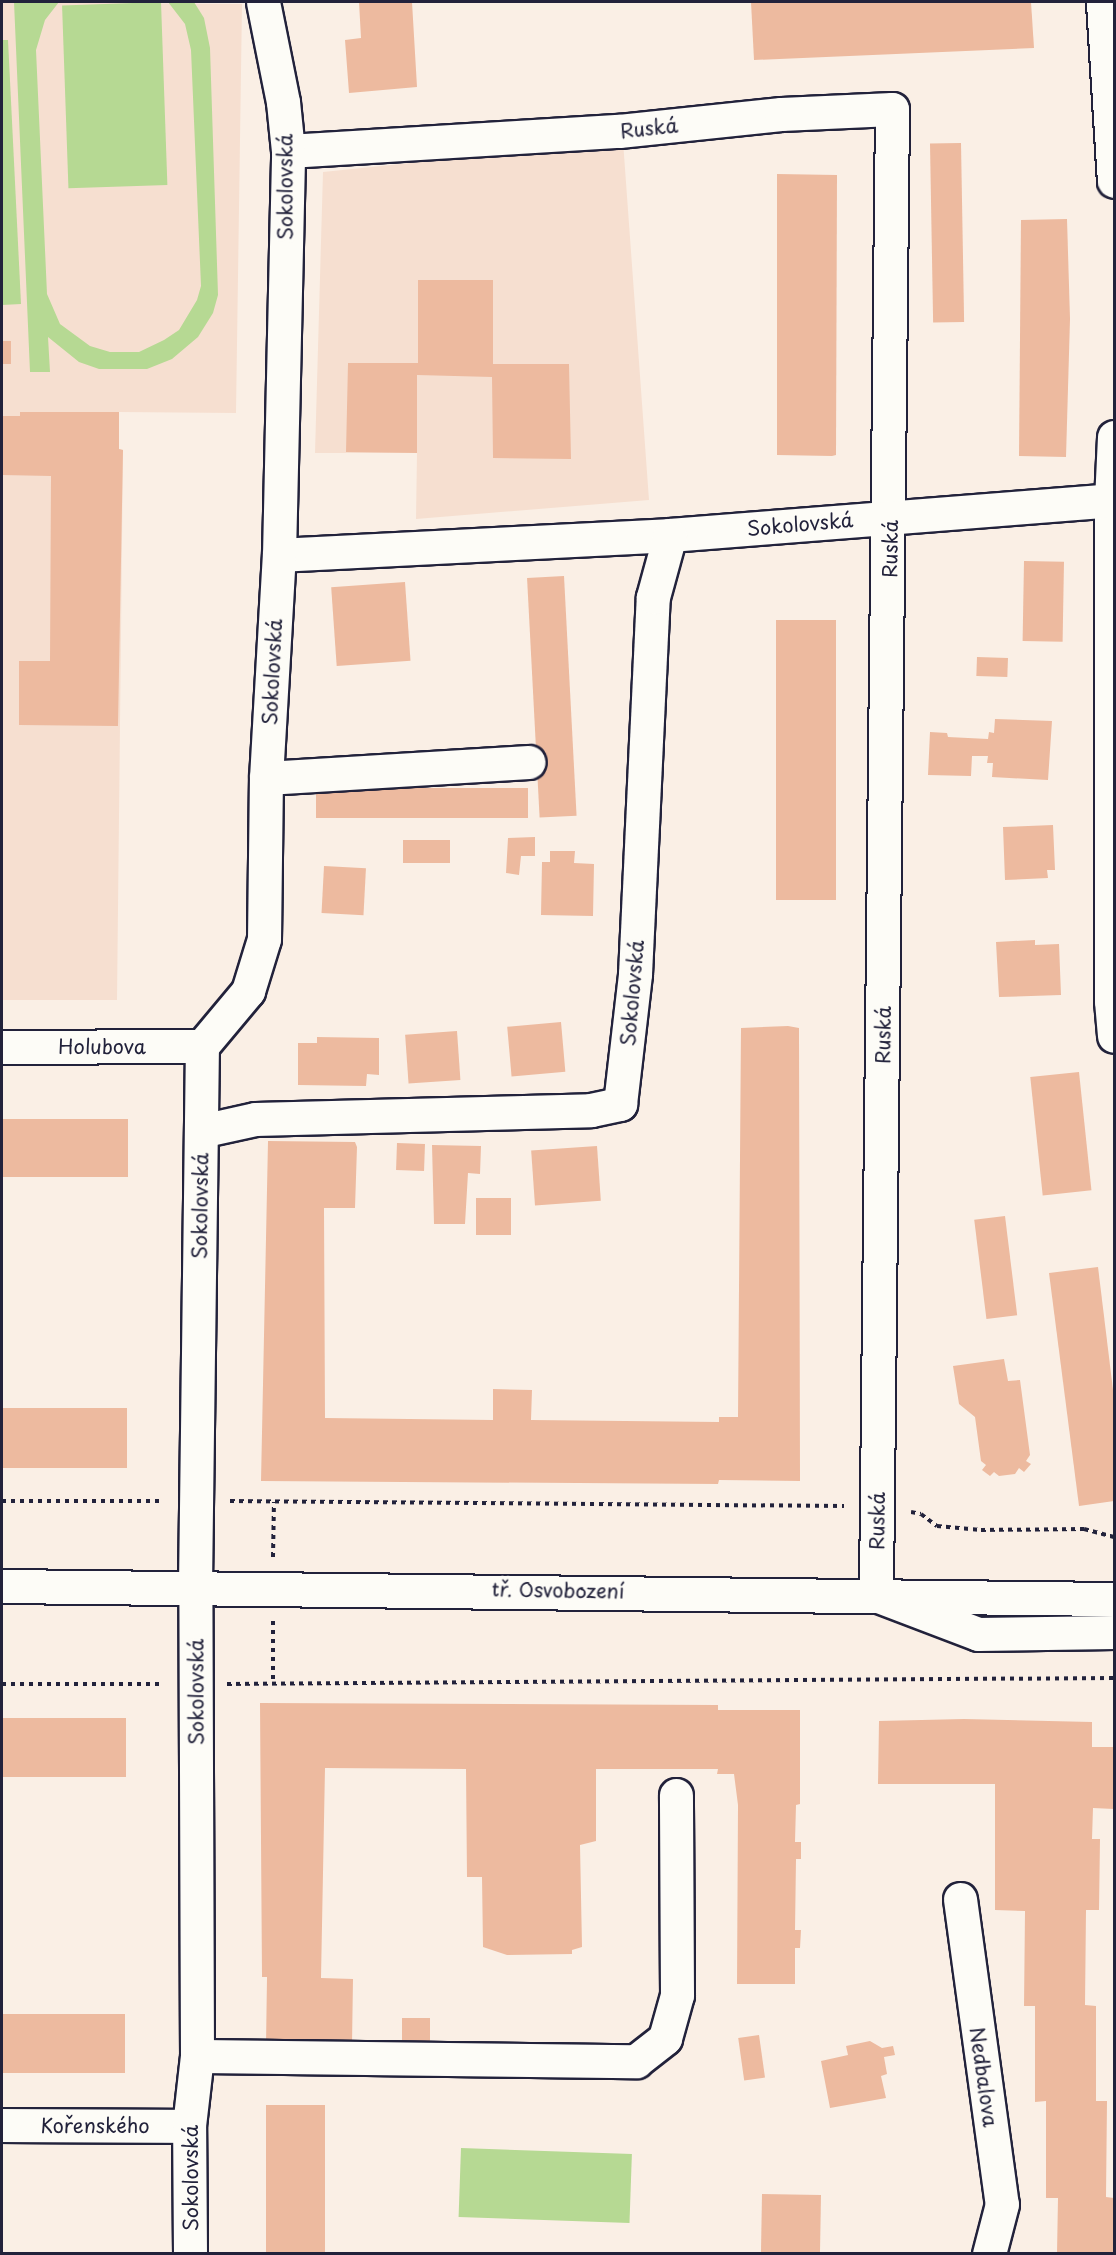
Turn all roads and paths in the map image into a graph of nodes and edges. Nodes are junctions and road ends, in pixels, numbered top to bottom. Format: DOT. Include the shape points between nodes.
graph roads {
  1 [pos="263,2"];
  2 [pos="1103,2"];
  3 [pos="288,151"];
  4 [pos="1114,181"];
  5 [pos="1114,437"];
  6 [pos="1113,501"];
  7 [pos="891,516"];
  8 [pos="670,535"];
  9 [pos="279,555"];
  10 [pos="529,762"];
  11 [pos="266,778"];
  12 [pos="1114,1036"];
  13 [pos="202,1046"];
  14 [pos="2,1047"];
  15 [pos="201,1131"];
  16 [pos="2,1501"];
  17 [pos="196,1501"];
  18 [pos="877,1506"];
  19 [pos="1114,1537"];
  20 [pos="195,1585"];
  21 [pos="2,1586"];
  22 [pos="876,1594"];
  23 [pos="1114,1599"];
  24 [pos="1114,1632"];
  25 [pos="1114,1678"];
  26 [pos="2,1684"];
  27 [pos="195,1684"];
  28 [pos="676,1795"];
  29 [pos="960,1899"];
  30 [pos="197,2056"];
  31 [pos="2,2125"];
  32 [pos="189,2126"];
  33 [pos="190,2253"];
  34 [pos="989,2253"];
  1 -- 3 [label="street, Sokolovská" via="283,102"];
  2 -- 4 [label="street"];
  3 -- 7 [label="street, Ruská" via="619,131 781,114 892,109"];
  3 -- 9 [label="street, Sokolovská"];
  5 -- 6 [label="street"];
  6 -- 7 [label="street, Sokolovská"];
  6 -- 12 [label="street"];
  7 -- 8 [label="street, Sokolovská"];
  7 -- 18 [label="street, Ruská"];
  8 -- 9 [label="street, Sokolovská"];
  8 -- 15 [label="street, Sokolovská" via="653,597 635,974 620,1104 591,1110 255,1119"];
  9 -- 11 [label="street, Sokolovská"];
  10 -- 11 [label="street"];
  11 -- 13 [label="street, Sokolovská" via="264,939 248,991"];
  13 -- 14 [label="street, Holubova"];
  13 -- 15 [label="street, Sokolovská"];
  15 -- 17 [label="street, Sokolovská"];
  16 -- 17 [label="path"];
  17 -- 18 [label="path"];
  17 -- 20 [label="street, Sokolovská"];
  18 -- 19 [label="path" via="921,1514 937,1526 981,1530 1084,1529"];
  18 -- 22 [label="street, Ruská"];
  20 -- 21 [label="street, tř. Osvobození"];
  20 -- 22 [label="street, tř. Osvobození"];
  20 -- 27 [label="street, Sokolovská"];
  22 -- 23 [label="street, tř. Osvobození"];
  22 -- 24 [label="street" via="978,1634"];
  25 -- 27 [label="path"];
  26 -- 27 [label="path"];
  27 -- 30 [label="street, Sokolovská"];
  28 -- 30 [label="street" via="677,1995 665,2038 636,2061"];
  29 -- 34 [label="street, Nedbalova" via="1002,2204"];
  30 -- 32 [label="street, Sokolovská"];
  31 -- 32 [label="street, Kořenského"];
  32 -- 33 [label="street, Sokolovská"];
}
